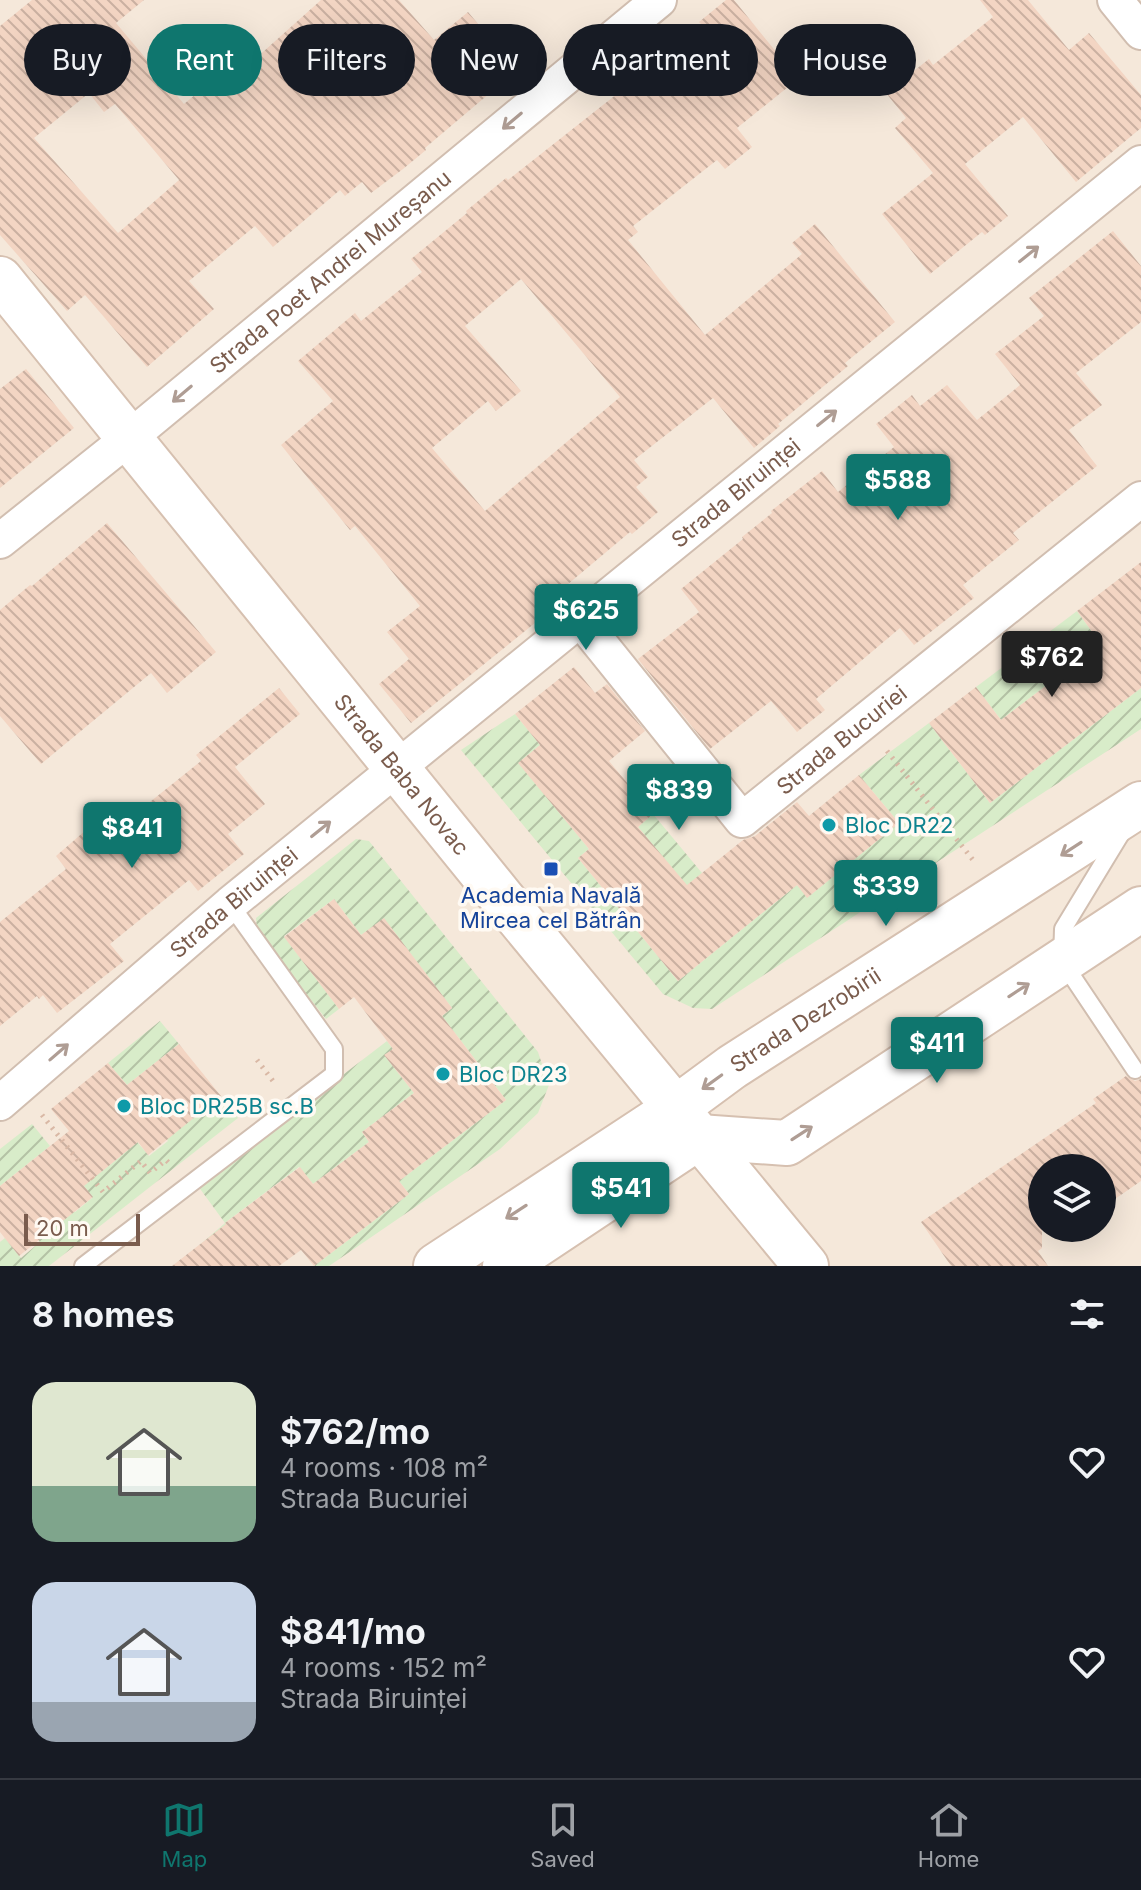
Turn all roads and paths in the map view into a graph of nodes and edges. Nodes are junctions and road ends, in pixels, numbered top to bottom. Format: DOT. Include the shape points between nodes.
graph roads {
  1 [pos="659,0"];
  2 [pos="1115,0"];
  3 [pos="1141,32"];
  4 [pos="1141,163"];
  5 [pos="0,279"];
  6 [pos="129,438"];
  7 [pos="1141,499"];
  8 [pos="0,541"];
  9 [pos="580,619"];
  10 [pos="864,722"];
  11 [pos="396,768"];
  12 [pos="1139,805"];
  13 [pos="973,860"];
  14 [pos="230,904"];
  15 [pos="1141,909"];
  16 [pos="1062,961"];
  17 [pos="1135,1070"];
  18 [pos="10,1094"];
  19 [pos="687,1123"];
  20 [pos="189,1185"];
  21 [pos="83,1266"];
  22 [pos="436,1266"];
  23 [pos="505,1266"];
  24 [pos="806,1266"];
  1 -- 6 [label="street, Strada Poet Andrei Mureșanu, one-way"];
  2 -- 3 [label="street"];
  9 -- 4 [label="street, Strada Biruinței, one-way"];
  5 -- 6 [label="main road, Strada Baba Novac"];
  6 -- 8 [label="street, Strada Poet Andrei Mureșanu"];
  6 -- 11 [label="main road, Strada Baba Novac"];
  7 -- 10 [label="street, Strada Bucuriei"];
  9 -- 10 [label="street, Strada Bucuriei" via="742,820"];
  9 -- 11 [label="street, Strada Biruinței"];
  10 -- 13 [label="path"];
  14 -- 11 [label="street, Strada Biruinței, one-way"];
  11 -- 19 [label="main road, Strada Baba Novac"];
  12 -- 16 [label="lane" via="1063,929"];
  12 -- 19 [label="main road, Strada Dezrobirii, one-way" via="732,1067"];
  18 -- 14 [label="street, Strada Biruinței, one-way"];
  14 -- 20 [label="lane" via="334,1049 334,1074"];
  15 -- 16 [label="main road"];
  16 -- 17 [label="lane"];
  19 -- 16 [label="main road, one-way" via="787,1143"];
  18 -- 20 [label="path" via="103,1192 141,1161 150,1173 166,1160"];
  19 -- 22 [label="main road, one-way"];
  19 -- 23 [label="main road"];
  19 -- 24 [label="main road, Strada Baba Novac"];
  20 -- 21 [label="lane"];
}
